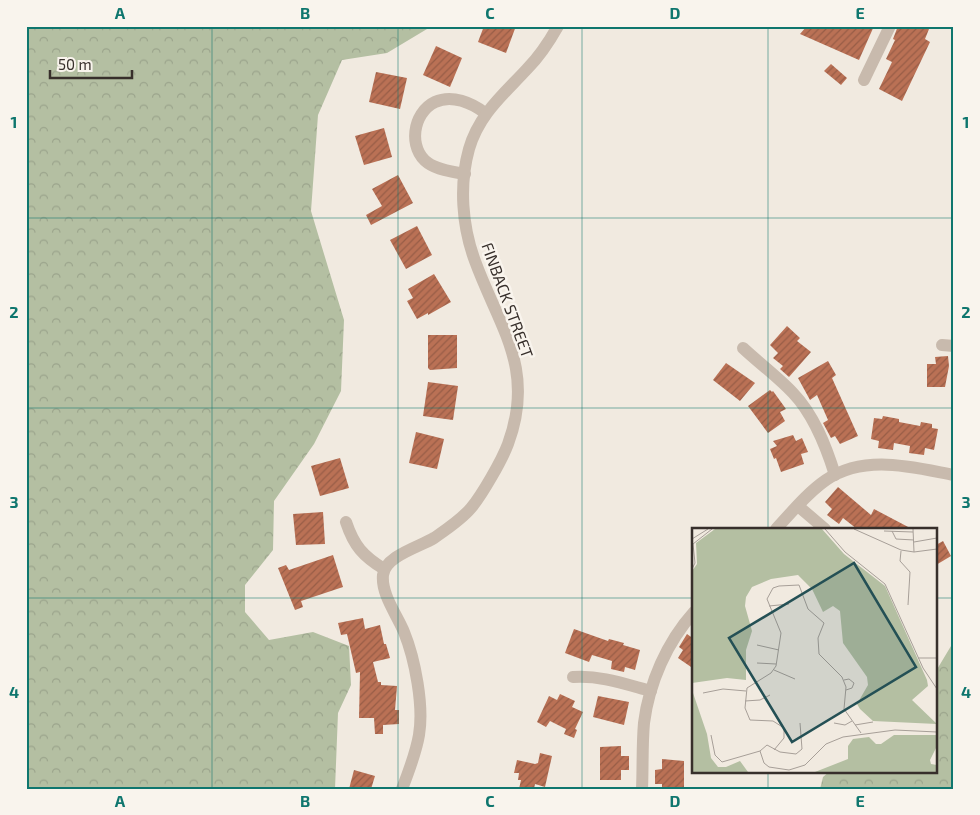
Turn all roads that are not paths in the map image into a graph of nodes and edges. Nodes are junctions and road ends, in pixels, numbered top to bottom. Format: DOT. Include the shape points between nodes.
graph roads {
  1 [pos="558,26"];
  2 [pos="890,26"];
  3 [pos="864,80"];
  4 [pos="486,113"];
  5 [pos="465,174"];
  6 [pos="743,348"];
  7 [pos="835,475"];
  8 [pos="954,475"];
  9 [pos="798,506"];
  10 [pos="346,522"];
  11 [pos="777,528"];
  12 [pos="824,528"];
  13 [pos="384,569"];
  14 [pos="692,615"];
  15 [pos="573,677"];
  16 [pos="651,692"];
  17 [pos="402,789"];
  18 [pos="642,789"];
  1 -- 4 [label="street, FINBACK STREET" via="543,50"];
  2 -- 3 [label="street"];
  4 -- 5 [label="street, FINBACK STREET" via="468,150"];
  4 -- 5 [label="street" via="475,105 445,99 434,102 423,112 417,124 417,151 429,164"];
  5 -- 13 [label="street, FINBACK STREET" via="465,225 475,260 515,358 517,416 508,446 471,508 453,525 391,560"];
  6 -- 7 [label="street" via="793,393 808,412"];
  7 -- 8 [label="street" via="860,465 880,464"];
  7 -- 9 [label="street"];
  9 -- 11 [label="street"];
  9 -- 12 [label="street"];
  10 -- 13 [label="street" via="360,551"];
  13 -- 17 [label="street" via="385,590 405,634 416,674 421,710 420,734"];
  14 -- 16 [label="street" via="660,665"];
  15 -- 16 [label="street" via="602,678"];
  16 -- 18 [label="street" via="644,724"];
}
